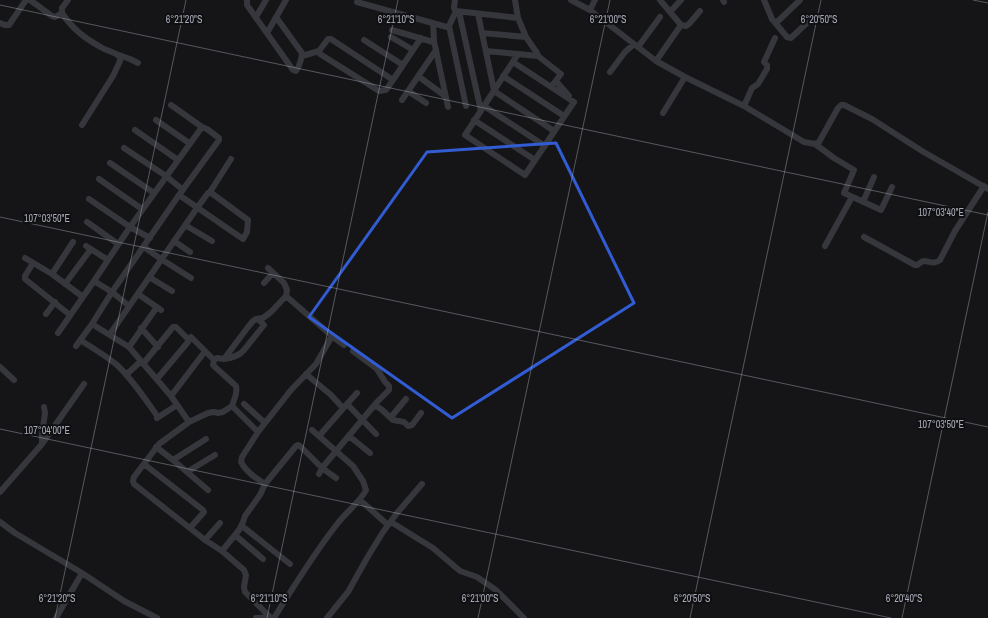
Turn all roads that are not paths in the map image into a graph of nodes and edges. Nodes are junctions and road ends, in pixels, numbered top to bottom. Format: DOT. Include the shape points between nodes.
graph roads {
  1 [pos="26,0"];
  2 [pos="30,0"];
  3 [pos="68,0"];
  4 [pos="247,0"];
  5 [pos="266,0"];
  6 [pos="286,0"];
  7 [pos="455,0"];
  8 [pos="514,0"];
  9 [pos="571,0"];
  10 [pos="595,0"];
  11 [pos="660,0"];
  12 [pos="681,0"];
  13 [pos="800,0"];
  14 [pos="767,1"];
  15 [pos="357,2"];
  16 [pos="590,10"];
  17 [pos="700,11"];
  18 [pos="670,12"];
  19 [pos="62,13"];
  20 [pos="478,14"];
  21 [pos="256,17"];
  22 [pos="276,17"];
  23 [pos="454,17"];
  24 [pos="660,17"];
  25 [pos="518,18"];
  26 [pos="811,19"];
  27 [pos="0,23"];
  28 [pos="433,23"];
  29 [pos="776,23"];
  30 [pos="681,25"];
  31 [pos="392,30"];
  32 [pos="267,33"];
  33 [pos="482,33"];
  34 [pos="391,37"];
  35 [pos="526,37"];
  36 [pos="421,38"];
  37 [pos="775,38"];
  38 [pos="364,40"];
  39 [pos="434,41"];
  40 [pos="636,46"];
  41 [pos="412,50"];
  42 [pos="436,50"];
  43 [pos="319,51"];
  44 [pos="486,51"];
  45 [pos="518,54"];
  46 [pos="119,55"];
  47 [pos="302,56"];
  48 [pos="538,56"];
  49 [pos="656,61"];
  50 [pos="427,62"];
  51 [pos="513,62"];
  52 [pos="138,63"];
  53 [pos="403,65"];
  54 [pos="440,70"];
  55 [pos="610,72"];
  56 [pos="418,76"];
  57 [pos="503,76"];
  58 [pos="685,77"];
  59 [pos="393,80"];
  60 [pos="556,81"];
  61 [pos="552,87"];
  62 [pos="494,90"];
  63 [pos="408,91"];
  64 [pos="445,96"];
  65 [pos="402,100"];
  66 [pos="574,102"];
  67 [pos="426,103"];
  68 [pos="171,105"];
  69 [pos="466,106"];
  70 [pos="744,106"];
  71 [pos="448,107"];
  72 [pos="482,108"];
  73 [pos="663,113"];
  74 [pos="564,116"];
  75 [pos="156,120"];
  76 [pos="474,120"];
  77 [pos="82,125"];
  78 [pos="202,127"];
  79 [pos="135,130"];
  80 [pos="554,131"];
  81 [pos="189,143"];
  82 [pos="815,144"];
  83 [pos="545,146"];
  84 [pos="124,148"];
  85 [pos="178,160"];
  86 [pos="231,160"];
  87 [pos="535,160"];
  88 [pos="110,163"];
  89 [pos="166,176"];
  90 [pos="874,177"];
  91 [pos="99,179"];
  92 [pos="892,186"];
  93 [pos="986,187"];
  94 [pos="210,192"];
  95 [pos="154,193"];
  96 [pos="181,193"];
  97 [pos="852,197"];
  98 [pos="89,199"];
  99 [pos="863,202"];
  100 [pos="197,208"];
  101 [pos="142,209"];
  102 [pos="87,222"];
  103 [pos="185,225"];
  104 [pos="130,227"];
  105 [pos="864,237"];
  106 [pos="150,238"];
  107 [pos="212,241"];
  108 [pos="73,242"];
  109 [pos="174,242"];
  110 [pos="118,244"];
  111 [pos="826,246"];
  112 [pos="144,247"];
  113 [pos="190,252"];
  114 [pos="25,258"];
  115 [pos="108,260"];
  116 [pos="161,260"];
  117 [pos="33,263"];
  118 [pos="52,274"];
  119 [pos="149,277"];
  120 [pos="191,278"];
  121 [pos="94,281"];
  122 [pos="264,283"];
  123 [pos="65,284"];
  124 [pos="172,291"];
  125 [pos="112,292"];
  126 [pos="138,294"];
  127 [pos="286,296"];
  128 [pos="83,297"];
  129 [pos="55,302"];
  130 [pos="129,306"];
  131 [pos="46,314"];
  132 [pos="70,315"];
  133 [pos="258,319"];
  134 [pos="92,324"];
  135 [pos="142,328"];
  136 [pos="58,333"];
  137 [pos="110,334"];
  138 [pos="243,334"];
  139 [pos="332,336"];
  140 [pos="191,337"];
  141 [pos="80,340"];
  142 [pos="252,341"];
  143 [pos="236,344"];
  144 [pos="344,345"];
  145 [pos="76,346"];
  146 [pos="158,346"];
  147 [pos="129,347"];
  148 [pos="244,350"];
  149 [pos="352,351"];
  150 [pos="203,354"];
  151 [pos="224,359"];
  152 [pos="214,360"];
  153 [pos="142,362"];
  154 [pos="0,367"];
  155 [pos="126,374"];
  156 [pos="306,374"];
  157 [pos="157,379"];
  158 [pos="14,380"];
  159 [pos="84,384"];
  160 [pos="357,394"];
  161 [pos="171,396"];
  162 [pos="406,400"];
  163 [pos="244,404"];
  164 [pos="177,405"];
  165 [pos="232,406"];
  166 [pos="345,406"];
  167 [pos="44,407"];
  168 [pos="374,407"];
  169 [pos="421,413"];
  170 [pos="391,417"];
  171 [pos="362,420"];
  172 [pos="189,422"];
  173 [pos="265,423"];
  174 [pos="312,430"];
  175 [pos="258,432"];
  176 [pos="376,434"];
  177 [pos="319,436"];
  178 [pos="349,436"];
  179 [pos="206,439"];
  180 [pos="42,444"];
  181 [pos="156,447"];
  182 [pos="336,452"];
  183 [pos="370,452"];
  184 [pos="215,455"];
  185 [pos="173,460"];
  186 [pos="144,464"];
  187 [pos="322,468"];
  188 [pos="187,472"];
  189 [pos="319,474"];
  190 [pos="336,478"];
  191 [pos="265,484"];
  192 [pos="422,484"];
  193 [pos="208,490"];
  194 [pos="0,492"];
  195 [pos="360,500"];
  196 [pos="220,523"];
  197 [pos="389,524"];
  198 [pos="1,525"];
  199 [pos="242,526"];
  200 [pos="190,528"];
  201 [pos="235,534"];
  202 [pos="205,540"];
  203 [pos="222,551"];
  204 [pos="263,559"];
  205 [pos="290,564"];
  206 [pos="82,573"];
  207 [pos="271,617"];
  208 [pos="56,618"];
  209 [pos="157,618"];
  210 [pos="256,618"];
  211 [pos="327,618"];
  212 [pos="524,618"];
  1 -- 27 [label="street" via="9,25"];
  2 -- 19 [label="street" via="52,16"];
  3 -- 19 [label="street" via="62,8"];
  4 -- 21 [label="street" via="247,5"];
  5 -- 21 [label="street"];
  6 -- 22 [label="street"];
  7 -- 23 [label="street"];
  8 -- 25 [label="street"];
  9 -- 16 [label="street"];
  10 -- 16 [label="street"];
  11 -- 18 [label="street"];
  12 -- 18 [label="street"];
  13 -- 29 [label="street"];
  14 -- 29 [label="street" via="772,19"];
  15 -- 28 [label="street"];
  16 -- 40 [label="street"];
  17 -- 30 [label="street" via="689,24"];
  18 -- 30 [label="street"];
  19 -- 46 [label="street" via="79,33"];
  20 -- 23 [label="street"];
  20 -- 25 [label="street"];
  20 -- 33 [label="street"];
  21 -- 32 [label="street"];
  22 -- 32 [label="street"];
  22 -- 47 [label="street"];
  23 -- 28 [label="street" via="447,27"];
  23 -- 69 [label="street"];
  23 -- 72 [label="street"];
  24 -- 40 [label="street"];
  25 -- 35 [label="street"];
  26 -- 29 [label="street" via="791,38 787,37"];
  28 -- 39 [label="street"];
  30 -- 49 [label="street"];
  31 -- 36 [label="street"];
  32 -- 47 [label="street" via="293,70 297,69"];
  33 -- 35 [label="street"];
  33 -- 44 [label="street"];
  34 -- 41 [label="street"];
  35 -- 48 [label="street"];
  36 -- 39 [label="street"];
  36 -- 41 [label="street"];
  37 -- 70 [label="street" via="764,62 767,69 758,84 752,88"];
  38 -- 53 [label="street"];
  39 -- 42 [label="street"];
  40 -- 49 [label="street"];
  40 -- 55 [label="street" via="625,52"];
  41 -- 53 [label="street"];
  42 -- 50 [label="street"];
  42 -- 54 [label="street"];
  43 -- 47 [label="street"];
  43 -- 59 [label="street" via="379,91 386,90"];
  43 -- 59 [label="street" via="328,39 331,39"];
  44 -- 45 [label="street"];
  44 -- 62 [label="street"];
  45 -- 48 [label="street"];
  45 -- 51 [label="street"];
  46 -- 52 [label="street"];
  46 -- 77 [label="street" via="120,61"];
  48 -- 60 [label="street" via="561,74"];
  49 -- 58 [label="street"];
  50 -- 54 [label="street"];
  50 -- 56 [label="street"];
  51 -- 57 [label="street"];
  51 -- 61 [label="street"];
  53 -- 59 [label="street"];
  54 -- 64 [label="street"];
  56 -- 63 [label="street"];
  56 -- 64 [label="street"];
  57 -- 62 [label="street"];
  57 -- 74 [label="street"];
  58 -- 70 [label="street"];
  58 -- 73 [label="street"];
  60 -- 61 [label="street"];
  60 -- 66 [label="street"];
  61 -- 66 [label="street"];
  62 -- 72 [label="street"];
  62 -- 80 [label="street"];
  63 -- 65 [label="street"];
  63 -- 67 [label="street"];
  64 -- 71 [label="street"];
  66 -- 74 [label="street"];
  68 -- 78 [label="street"];
  70 -- 82 [label="street" via="804,142"];
  72 -- 76 [label="street"];
  72 -- 83 [label="street"];
  74 -- 80 [label="street"];
  75 -- 81 [label="street"];
  76 -- 87 [label="street"];
  76 -- 87 [label="street" via="465,135 525,175"];
  78 -- 81 [label="street"];
  78 -- 96 [label="street" via="219,140"];
  79 -- 85 [label="street"];
  80 -- 83 [label="street"];
  81 -- 85 [label="street"];
  82 -- 93 [label="street" via="821,140 838,108 844,105"];
  82 -- 97 [label="street" via="854,170 844,193"];
  83 -- 87 [label="street"];
  84 -- 89 [label="street"];
  85 -- 89 [label="street"];
  86 -- 94 [label="street"];
  88 -- 95 [label="street"];
  89 -- 95 [label="street"];
  89 -- 96 [label="street"];
  90 -- 99 [label="street"];
  91 -- 101 [label="street"];
  92 -- 99 [label="street" via="881,210"];
  93 -- 105 [label="street" via="937,262 923,260 915,265"];
  94 -- 100 [label="street"];
  94 -- 100 [label="street" via="248,220 247,232 243,239"];
  95 -- 101 [label="street"];
  96 -- 100 [label="street"];
  96 -- 106 [label="street"];
  97 -- 99 [label="street"];
  97 -- 111 [label="street"];
  98 -- 104 [label="street"];
  100 -- 103 [label="street"];
  101 -- 104 [label="street"];
  102 -- 110 [label="street"];
  103 -- 107 [label="street"];
  103 -- 109 [label="street"];
  104 -- 106 [label="street"];
  104 -- 110 [label="street"];
  106 -- 112 [label="street"];
  108 -- 118 [label="street"];
  109 -- 113 [label="street"];
  109 -- 116 [label="street"];
  110 -- 115 [label="street"];
  112 -- 116 [label="street"];
  112 -- 125 [label="street"];
  114 -- 117 [label="street"];
  115 -- 121 [label="street"];
  115 -- 123 [label="street" via="88,247"];
  116 -- 119 [label="street"];
  116 -- 120 [label="street"];
  117 -- 118 [label="street"];
  117 -- 129 [label="street" via="25,279"];
  118 -- 123 [label="street"];
  119 -- 124 [label="street"];
  119 -- 126 [label="street"];
  121 -- 125 [label="street"];
  121 -- 128 [label="street"];
  122 -- 127 [label="street" via="271,270 286,286"];
  123 -- 128 [label="street"];
  125 -- 130 [label="street"];
  125 -- 134 [label="street"];
  126 -- 130 [label="street"];
  126 -- 135 [label="street" via="159,308"];
  127 -- 133 [label="street" via="271,312"];
  127 -- 139 [label="street"];
  128 -- 132 [label="street"];
  129 -- 131 [label="street"];
  129 -- 132 [label="street"];
  130 -- 137 [label="street"];
  132 -- 136 [label="street"];
  133 -- 138 [label="street" via="253,321"];
  133 -- 142 [label="street" via="264,325"];
  134 -- 137 [label="street"];
  134 -- 141 [label="street"];
  135 -- 146 [label="street"];
  135 -- 147 [label="street"];
  137 -- 147 [label="street"];
  138 -- 142 [label="street"];
  138 -- 143 [label="street"];
  139 -- 144 [label="street"];
  139 -- 156 [label="street" via="316,364"];
  140 -- 152 [label="street"];
  141 -- 145 [label="street"];
  141 -- 155 [label="street"];
  142 -- 148 [label="street"];
  143 -- 148 [label="street"];
  143 -- 151 [label="street"];
  146 -- 153 [label="street"];
  146 -- 157 [label="street" via="174,327 188,340"];
  147 -- 153 [label="street"];
  148 -- 151 [label="street"];
  149 -- 168 [label="street" via="376,368 389,386 389,390"];
  150 -- 161 [label="street"];
  151 -- 152 [label="street"];
  152 -- 165 [label="street" via="213,365 236,386"];
  153 -- 155 [label="street"];
  153 -- 157 [label="street"];
  154 -- 158 [label="street"];
  155 -- 164 [label="street" via="157,418"];
  156 -- 166 [label="street"];
  156 -- 173 [label="street"];
  157 -- 161 [label="street"];
  159 -- 180 [label="street"];
  160 -- 166 [label="street"];
  161 -- 164 [label="street"];
  162 -- 170 [label="street"];
  163 -- 173 [label="street"];
  164 -- 172 [label="street"];
  165 -- 172 [label="street" via="223,412 208,413"];
  165 -- 175 [label="street"];
  166 -- 171 [label="street"];
  166 -- 177 [label="street"];
  167 -- 180 [label="street"];
  168 -- 170 [label="street"];
  168 -- 171 [label="street"];
  169 -- 170 [label="street" via="412,425 408,426"];
  171 -- 176 [label="street"];
  171 -- 178 [label="street"];
  172 -- 181 [label="street"];
  173 -- 175 [label="street"];
  174 -- 177 [label="street"];
  175 -- 191 [label="street" via="241,462 248,472"];
  177 -- 182 [label="street"];
  178 -- 182 [label="street"];
  178 -- 183 [label="street"];
  179 -- 185 [label="street"];
  180 -- 194 [label="street"];
  181 -- 185 [label="street"];
  181 -- 186 [label="street"];
  182 -- 187 [label="street"];
  182 -- 195 [label="street" via="353,466 363,481 366,490"];
  184 -- 188 [label="street"];
  185 -- 188 [label="street"];
  186 -- 200 [label="street" via="134,477 134,484"];
  186 -- 200 [label="street" via="204,510"];
  187 -- 189 [label="street"];
  187 -- 190 [label="street"];
  187 -- 191 [label="street" via="297,445"];
  188 -- 193 [label="street"];
  191 -- 199 [label="street" via="245,516"];
  192 -- 197 [label="street"];
  195 -- 197 [label="street"];
  195 -- 207 [label="street" via="338,522"];
  196 -- 202 [label="street"];
  197 -- 211 [label="street" via="348,592"];
  197 -- 212 [label="street" via="433,548 460,571 477,577 496,590"];
  198 -- 206 [label="street"];
  199 -- 201 [label="street"];
  199 -- 205 [label="street"];
  200 -- 202 [label="street"];
  201 -- 203 [label="street"];
  201 -- 204 [label="street"];
  202 -- 203 [label="street"];
  203 -- 207 [label="street" via="244,570 245,592"];
  206 -- 208 [label="street"];
  206 -- 209 [label="street" via="124,601"];
  207 -- 210 [label="street"];
}
